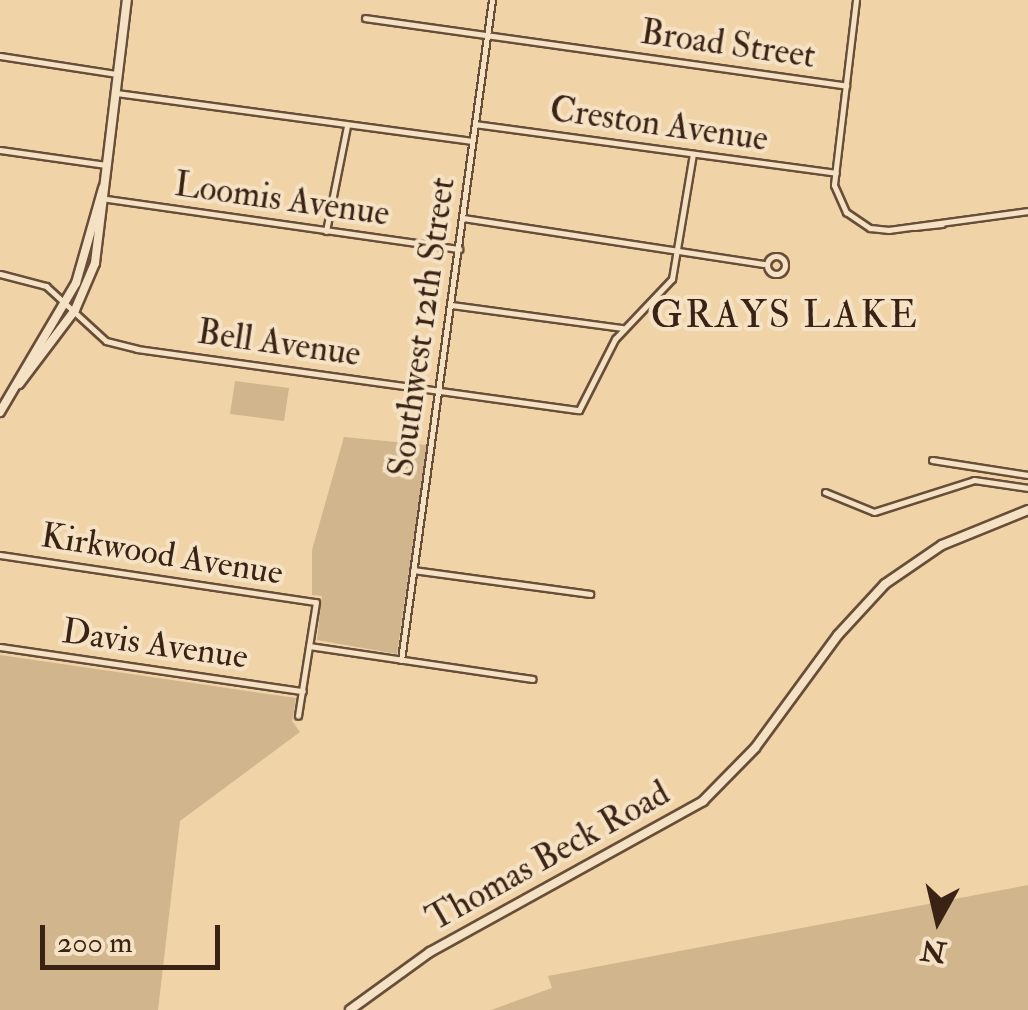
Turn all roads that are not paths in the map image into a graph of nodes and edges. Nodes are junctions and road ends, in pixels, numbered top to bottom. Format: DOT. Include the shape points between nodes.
graph roads {
  1 [pos="127,0"];
  2 [pos="492,0"];
  3 [pos="856,0"];
  4 [pos="365,18"];
  5 [pos="487,36"];
  6 [pos="0,56"];
  7 [pos="116,74"];
  8 [pos="846,86"];
  9 [pos="114,92"];
  10 [pos="347,124"];
  11 [pos="475,124"];
  12 [pos="473,141"];
  13 [pos="0,150"];
  14 [pos="694,154"];
  15 [pos="106,166"];
  16 [pos="836,173"];
  17 [pos="102,199"];
  18 [pos="1028,211"];
  19 [pos="463,218"];
  20 [pos="326,231"];
  21 [pos="681,248"];
  22 [pos="459,249"];
  23 [pos="764,264"];
  24 [pos="0,274"];
  25 [pos="452,305"];
  26 [pos="71,306"];
  27 [pos="622,328"];
  28 [pos="439,391"];
  29 [pos="0,412"];
  30 [pos="932,460"];
  31 [pos="1028,475"];
  32 [pos="1028,488"];
  33 [pos="825,492"];
  34 [pos="1028,510"];
  35 [pos="0,555"];
  36 [pos="414,570"];
  37 [pos="590,594"];
  38 [pos="0,646"];
  39 [pos="310,646"];
  40 [pos="401,660"];
  41 [pos="533,679"];
  42 [pos="303,691"];
  43 [pos="298,716"];
  44 [pos="350,1010"];
  1 -- 7 [label="main road"];
  2 -- 5 [label="street, Southwest 12th Street"];
  3 -- 8 [label="street"];
  4 -- 5 [label="street, Broad Street"];
  5 -- 8 [label="street, Broad Street"];
  5 -- 11 [label="street, Southwest 12th Street"];
  6 -- 7 [label="street"];
  7 -- 9 [label="main road"];
  8 -- 16 [label="street"];
  9 -- 10 [label="street"];
  9 -- 15 [label="main road"];
  10 -- 12 [label="street"];
  10 -- 20 [label="street"];
  11 -- 12 [label="street, Southwest 12th Street"];
  11 -- 14 [label="street, Creston Avenue"];
  12 -- 19 [label="street, Southwest 12th Street"];
  13 -- 15 [label="street"];
  14 -- 16 [label="street, Creston Avenue"];
  14 -- 21 [label="street"];
  15 -- 17 [label="main road"];
  16 -- 18 [label="street" via="836,196 855,220 879,230"];
  17 -- 20 [label="street, Loomis Avenue"];
  17 -- 26 [label="main road" via="95,263"];
  19 -- 21 [label="street"];
  19 -- 22 [label="street, Southwest 12th Street"];
  20 -- 22 [label="street, Loomis Avenue"];
  21 -- 23 [label="street"];
  21 -- 27 [label="street" via="668,285"];
  22 -- 25 [label="street, Southwest 12th Street"];
  24 -- 26 [label="street, Bell Avenue" via="30,279"];
  25 -- 27 [label="street"];
  25 -- 28 [label="street, Southwest 12th Street"];
  26 -- 28 [label="street, Bell Avenue" via="106,341 138,349"];
  26 -- 29 [label="main road"];
  27 -- 28 [label="street, Bell Avenue" via="585,406 574,411"];
  28 -- 36 [label="street, Southwest 12th Street"];
  30 -- 31 [label="street"];
  32 -- 33 [label="street" via="974,480 874,512"];
  34 -- 44 [label="main road, Thomas Beck Road" via="942,545 885,584 838,635 755,748 703,801 436,949"];
  35 -- 39 [label="street, Kirkwood Avenue" via="316,602"];
  36 -- 37 [label="street"];
  36 -- 40 [label="street, Southwest 12th Street"];
  38 -- 42 [label="street, Davis Avenue"];
  39 -- 40 [label="street"];
  39 -- 42 [label="street"];
  40 -- 41 [label="street"];
  42 -- 43 [label="street"];
}
